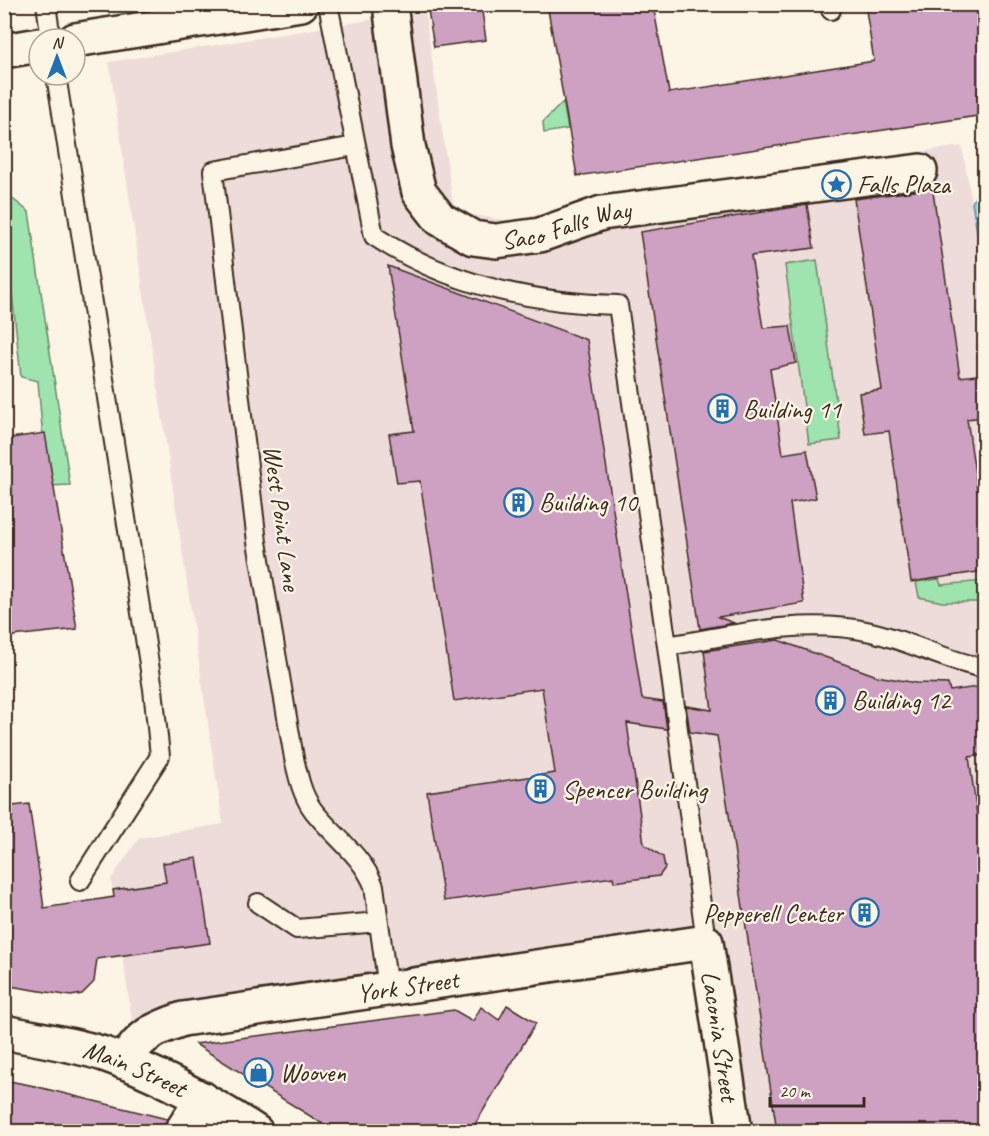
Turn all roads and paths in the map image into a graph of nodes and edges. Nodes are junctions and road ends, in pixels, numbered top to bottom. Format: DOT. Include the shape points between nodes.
graph roads {
  1 [pos="46,4"];
  2 [pos="301,4"];
  3 [pos="328,4"];
  4 [pos="390,4"];
  5 [pos="49,27"];
  6 [pos="87,38"];
  7 [pos="27,47"];
  8 [pos="4,51"];
  9 [pos="58,87"];
  10 [pos="355,146"];
  11 [pos="921,171"];
  12 [pos="667,646"];
  13 [pos="984,668"];
  14 [pos="80,881"];
  15 [pos="258,903"];
  16 [pos="379,922"];
  17 [pos="706,942"];
  18 [pos="388,988"];
  19 [pos="4,1032"];
  20 [pos="124,1062"];
  21 [pos="203,1099"];
  22 [pos="181,1131"];
  23 [pos="256,1131"];
  24 [pos="735,1131"];
  1 -- 5 [label="lane"];
  2 -- 6 [label="street"];
  3 -- 10 [label="lane"];
  4 -- 11 [label="street, Saco Falls Way" via="408,146 419,192 440,219 473,238 518,239 602,213"];
  7 -- 8 [label="street"];
  9 -- 14 [label="lane" via="153,689 160,756"];
  10 -- 12 [label="lane" via="374,236 403,255 457,279 506,291 571,303 618,305"];
  10 -- 16 [label="lane, West Point Lane" via="213,171 257,542 300,785 312,809 369,872"];
  12 -- 13 [label="lane" via="774,629 841,627 874,633 960,664"];
  12 -- 17 [label="lane"];
  15 -- 16 [label="lane" via="297,929"];
  16 -- 18 [label="lane, West Point Lane"];
  17 -- 18 [label="street, York Street"];
  17 -- 24 [label="street, Laconia Street"];
  18 -- 20 [label="street, York Street" via="183,1019 157,1028 136,1043"];
  19 -- 20 [label="street, Main Street" via="81,1048"];
  20 -- 21 [label="street, Main Street"];
  21 -- 22 [label="street"];
  21 -- 23 [label="street, Main Street"];
}
